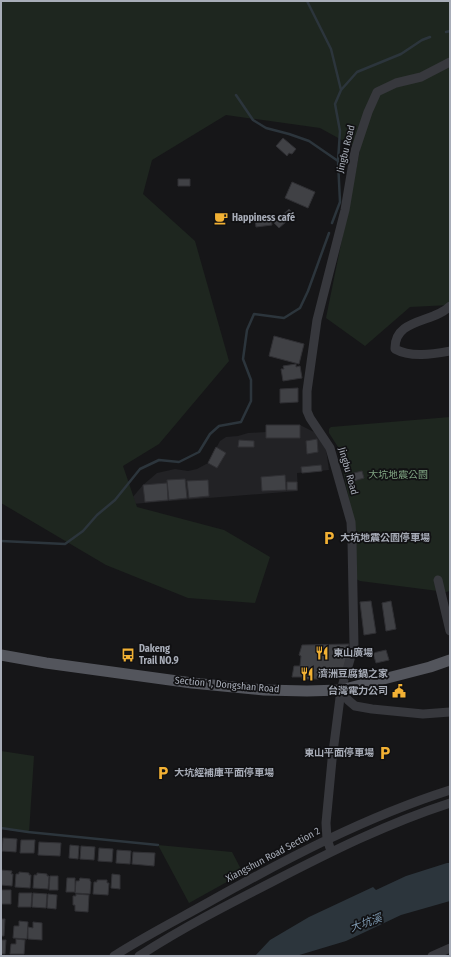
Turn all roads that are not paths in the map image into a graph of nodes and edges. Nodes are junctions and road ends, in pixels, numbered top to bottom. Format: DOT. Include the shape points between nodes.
graph roads {
  1 [pos="450,62"];
  2 [pos="450,306"];
  3 [pos="450,351"];
  4 [pos="438,580"];
  5 [pos="450,631"];
  6 [pos="1,655"];
  7 [pos="450,660"];
  8 [pos="341,690"];
  9 [pos="450,712"];
  10 [pos="450,790"];
  11 [pos="450,803"];
  12 [pos="327,839"];
  13 [pos="331,851"];
  14 [pos="450,948"];
  15 [pos="114,956"];
  16 [pos="139,956"];
  17 [pos="432,956"];
  1 -- 8 [label="street, Jingbu Road" via="421,77 396,83 377,92 355,151 345,210 317,320 307,391 307,411 330,448 351,522 352,534 354,646"];
  2 -- 3 [label="street" via="445,311 411,324 403,330 395,340 395,349 401,352 427,354"];
  4 -- 5 [label="street"];
  6 -- 8 [label="main road, Section 1, Dongshan Road" via="192,683 264,690"];
  7 -- 8 [label="main road, Section 1, Dongshan Road"];
  8 -- 9 [label="street" via="355,706 372,710 423,714"];
  8 -- 12 [label="street, Jingbu Road" via="326,823"];
  10 -- 12 [label="street, Xiangshun Road Section 2" via="389,812"];
  11 -- 13 [label="street" via="394,823"];
  12 -- 13 [label="street, Jingbu Road"];
  12 -- 15 [label="street, Xiangshun Road Section 2" via="262,871"];
  13 -- 16 [label="street" via="174,933"];
  14 -- 17 [label="street"];
}
